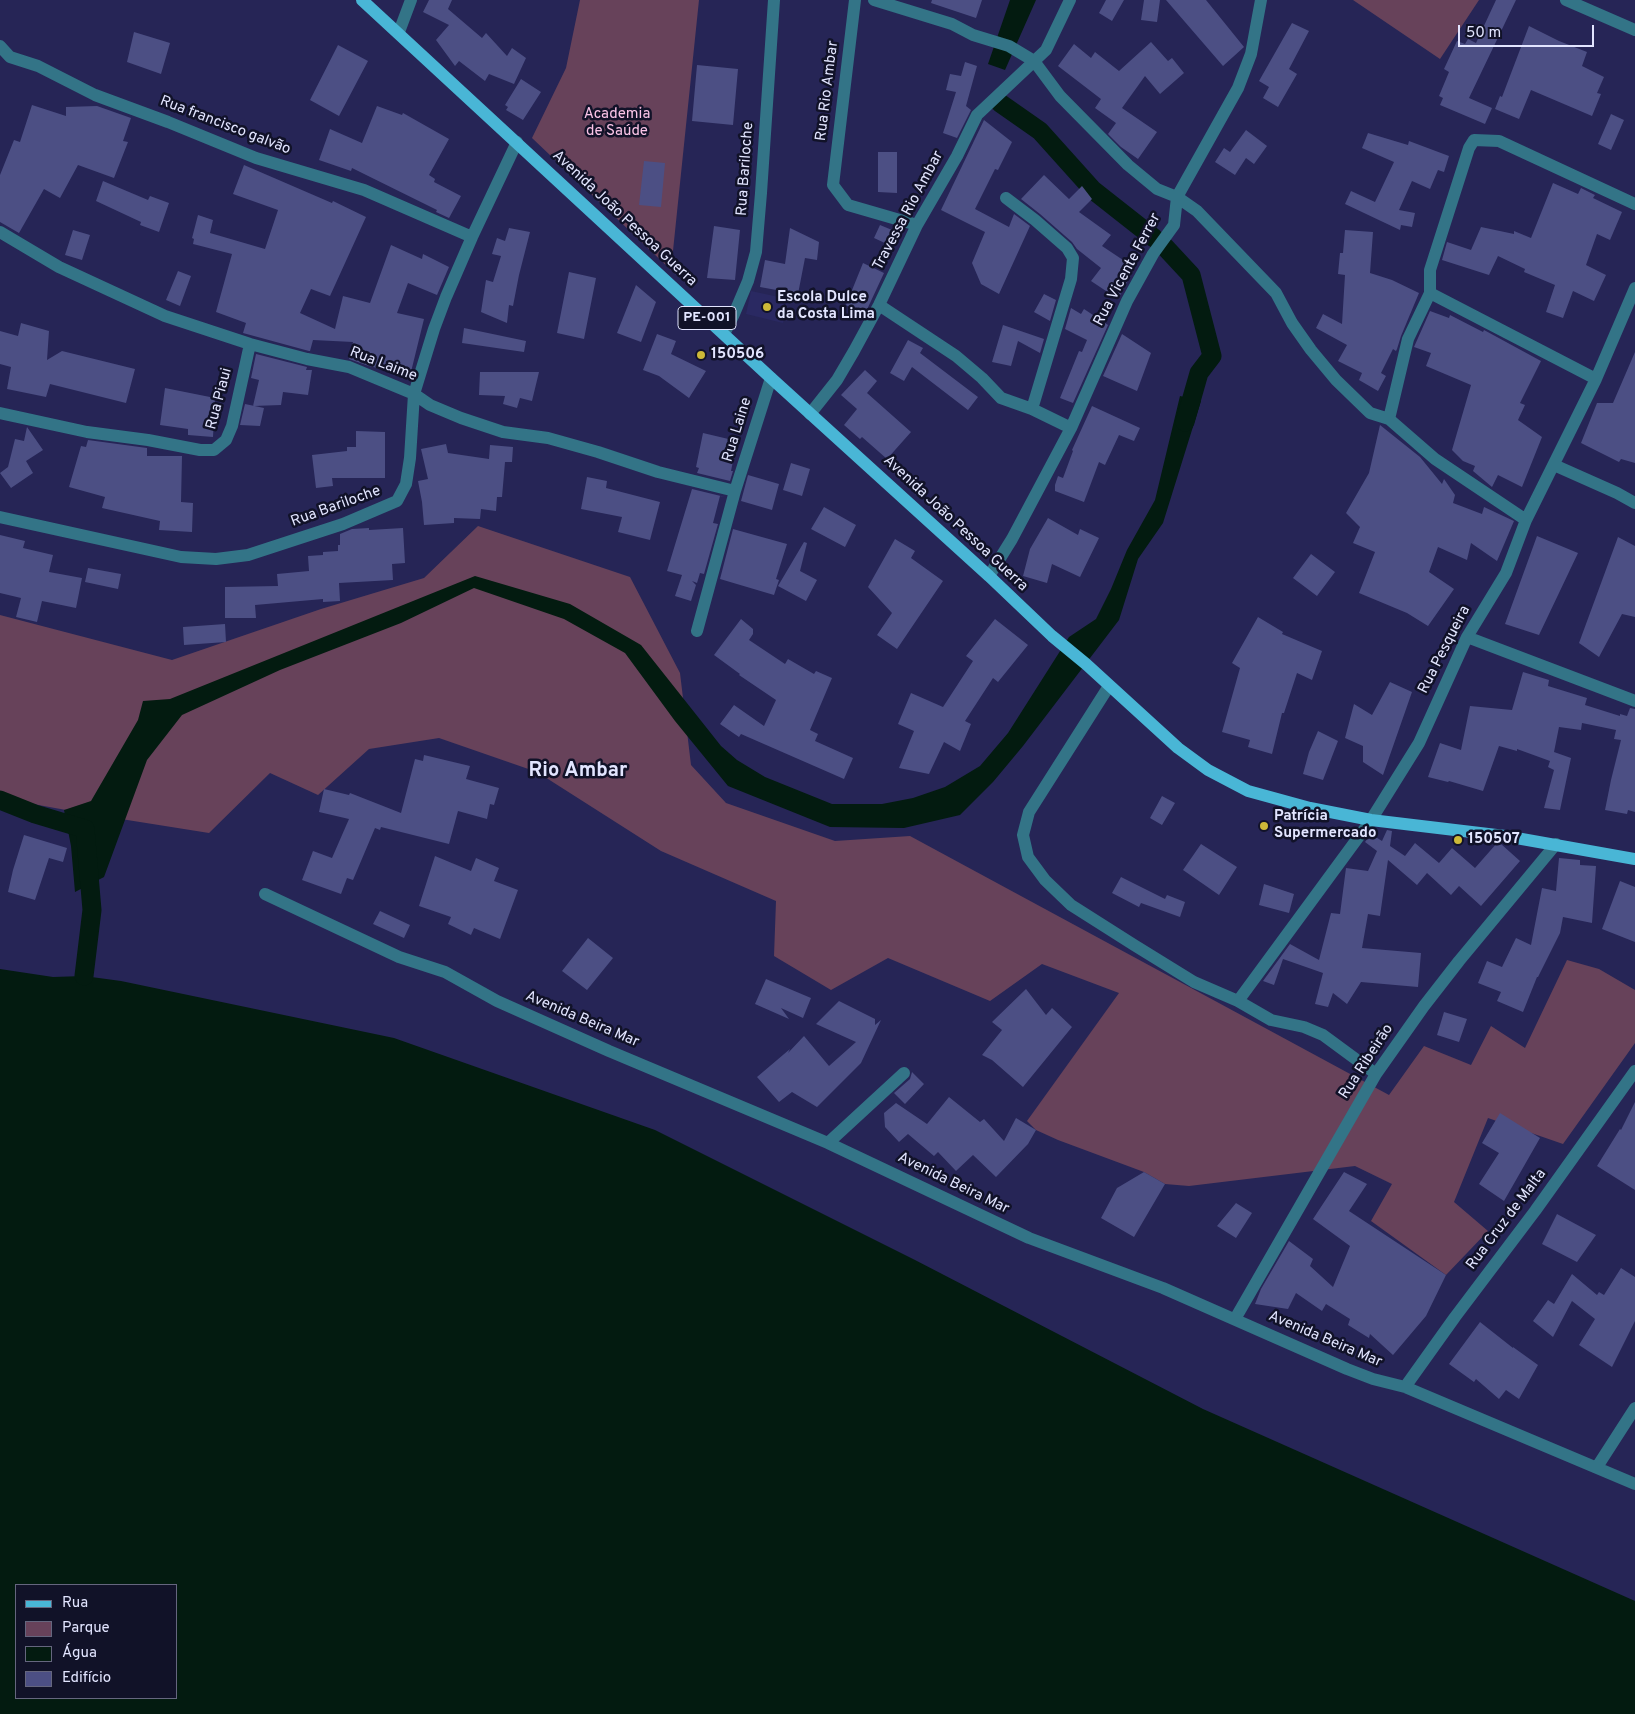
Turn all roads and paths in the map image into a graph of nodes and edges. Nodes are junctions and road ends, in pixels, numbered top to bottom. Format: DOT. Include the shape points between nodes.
graph roads {
  1 [pos="362,0"];
  2 [pos="411,0"];
  3 [pos="774,0"];
  4 [pos="855,0"];
  5 [pos="874,0"];
  6 [pos="1070,0"];
  7 [pos="1261,0"];
  8 [pos="1566,0"];
  9 [pos="1635,30"];
  10 [pos="398,32"];
  11 [pos="0,46"];
  12 [pos="1034,61"];
  13 [pos="517,142"];
  14 [pos="1177,197"];
  15 [pos="1006,198"];
  16 [pos="1635,204"];
  17 [pos="917,225"];
  18 [pos="0,232"];
  19 [pos="472,237"];
  20 [pos="1635,288"];
  21 [pos="1430,292"];
  22 [pos="878,305"];
  23 [pos="724,334"];
  24 [pos="250,344"];
  25 [pos="771,378"];
  26 [pos="1596,379"];
  27 [pos="414,394"];
  28 [pos="1032,409"];
  29 [pos="0,413"];
  30 [pos="810,414"];
  31 [pos="1388,419"];
  32 [pos="1071,428"];
  33 [pos="1554,465"];
  34 [pos="736,491"];
  35 [pos="1635,503"];
  36 [pos="0,517"];
  37 [pos="1526,520"];
  38 [pos="989,576"];
  39 [pos="697,631"];
  40 [pos="1467,637"];
  41 [pos="1109,686"];
  42 [pos="1635,701"];
  43 [pos="1371,820"];
  44 [pos="1556,844"];
  45 [pos="1635,859"];
  46 [pos="265,894"];
  47 [pos="1238,1001"];
  48 [pos="1635,1072"];
  49 [pos="904,1073"];
  50 [pos="1376,1074"];
  51 [pos="828,1143"];
  52 [pos="1235,1319"];
  53 [pos="1405,1387"];
  54 [pos="1635,1408"];
  55 [pos="1597,1468"];
  56 [pos="1635,1484"];
  1 -- 10 [label="main road, Avenida João Pessoa Guerra / PE-001"];
  2 -- 10 [label="street"];
  3 -- 23 [label="street, Rua Bariloche" via="756,252 748,281"];
  4 -- 17 [label="street, Rua Rio Ambar" via="833,185 848,205"];
  5 -- 12 [label="street" via="952,24 973,35 1009,46"];
  6 -- 12 [label="street, Travessa Rio Ambar" via="1046,50"];
  7 -- 14 [label="street, Rua Vicente Ferrer" via="1251,54 1238,88"];
  8 -- 9 [label="street"];
  10 -- 13 [label="main road, Avenida João Pessoa Guerra / PE-001"];
  11 -- 19 [label="street, Rua francisco galvão" via="10,57 38,66 95,95 256,158 364,190"];
  12 -- 14 [label="street" via="1060,96 1128,165 1156,189"];
  12 -- 17 [label="street, Travessa Rio Ambar" via="977,115"];
  13 -- 19 [label="street, Rua Bariloche"];
  13 -- 23 [label="main road, Avenida João Pessoa Guerra / PE-001"];
  14 -- 31 [label="street" via="1197,211 1276,292 1311,350 1336,380 1370,413"];
  14 -- 32 [label="street, Rua Vicente Ferrer" via="1174,225 1153,254 1127,301"];
  15 -- 28 [label="street" via="1067,248 1072,258 1072,279"];
  16 -- 21 [label="street" via="1499,141 1474,140 1430,270"];
  17 -- 22 [label="street, Travessa Rio Ambar"];
  18 -- 24 [label="street, Rua Laime" via="59,268 165,316"];
  19 -- 27 [label="street, Rua Bariloche" via="446,296"];
  20 -- 26 [label="street, Rua Pesqueira"];
  21 -- 26 [label="street"];
  21 -- 31 [label="street" via="1408,339"];
  22 -- 28 [label="street" via="956,356 1001,398"];
  22 -- 30 [label="street, Travessa Rio Ambar" via="837,380"];
  23 -- 25 [label="main road, Avenida João Pessoa Guerra / PE-001"];
  24 -- 27 [label="street, Rua Laime" via="348,367"];
  24 -- 29 [label="street, Rua Piaui" via="232,426 226,440 214,450 87,432"];
  25 -- 30 [label="main road, Avenida João Pessoa Guerra / PE-001"];
  25 -- 34 [label="street, Rua Laine"];
  26 -- 33 [label="street, Rua Pesqueira"];
  27 -- 34 [label="street, Rua Laime" via="430,405 503,432 548,438 658,472"];
  27 -- 36 [label="street, Rua Bariloche" via="406,484 398,501 343,524 248,555 216,559 181,557"];
  28 -- 32 [label="street"];
  30 -- 38 [label="main road, Avenida João Pessoa Guerra / PE-001"];
  31 -- 37 [label="street" via="1435,459"];
  32 -- 38 [label="street, Rua Vicente Ferrer" via="1012,540"];
  33 -- 35 [label="street"];
  33 -- 37 [label="street, Rua Pesqueira"];
  34 -- 39 [label="street, Rua Laine"];
  37 -- 40 [label="street, Rua Pesqueira" via="1506,573"];
  38 -- 41 [label="main road, Avenida João Pessoa Guerra / PE-001"];
  40 -- 42 [label="street"];
  40 -- 43 [label="street, Rua Pesqueira" via="1419,743"];
  41 -- 43 [label="main road, Avenida João Pessoa Guerra" via="1178,748 1208,770 1248,791 1300,806"];
  41 -- 47 [label="street" via="1029,812 1023,835 1028,857 1045,880 1071,905 1194,982"];
  43 -- 44 [label="main road, Avenida João Pessoa Guerra"];
  43 -- 47 [label="street, Rua Pesqueira"];
  44 -- 45 [label="main road, Avenida João Pessoa Guerra"];
  44 -- 50 [label="street, Rua Ribeirão" via="1459,961"];
  46 -- 51 [label="street, Avenida Beira Mar" via="399,957 445,972 506,1005 609,1051"];
  47 -- 50 [label="street" via="1271,1020 1323,1035"];
  48 -- 53 [label="street, Rua Cruz de Malta"];
  49 -- 51 [label="street"];
  50 -- 52 [label="street, Rua Ribeirão"];
  51 -- 52 [label="street, Avenida Beira Mar" via="1028,1238 1138,1278"];
  52 -- 53 [label="street, Avenida Beira Mar" via="1347,1369"];
  53 -- 55 [label="street, Avenida Beira Mar"];
  54 -- 55 [label="street"];
  55 -- 56 [label="street, Avenida Beira Mar"];
}
